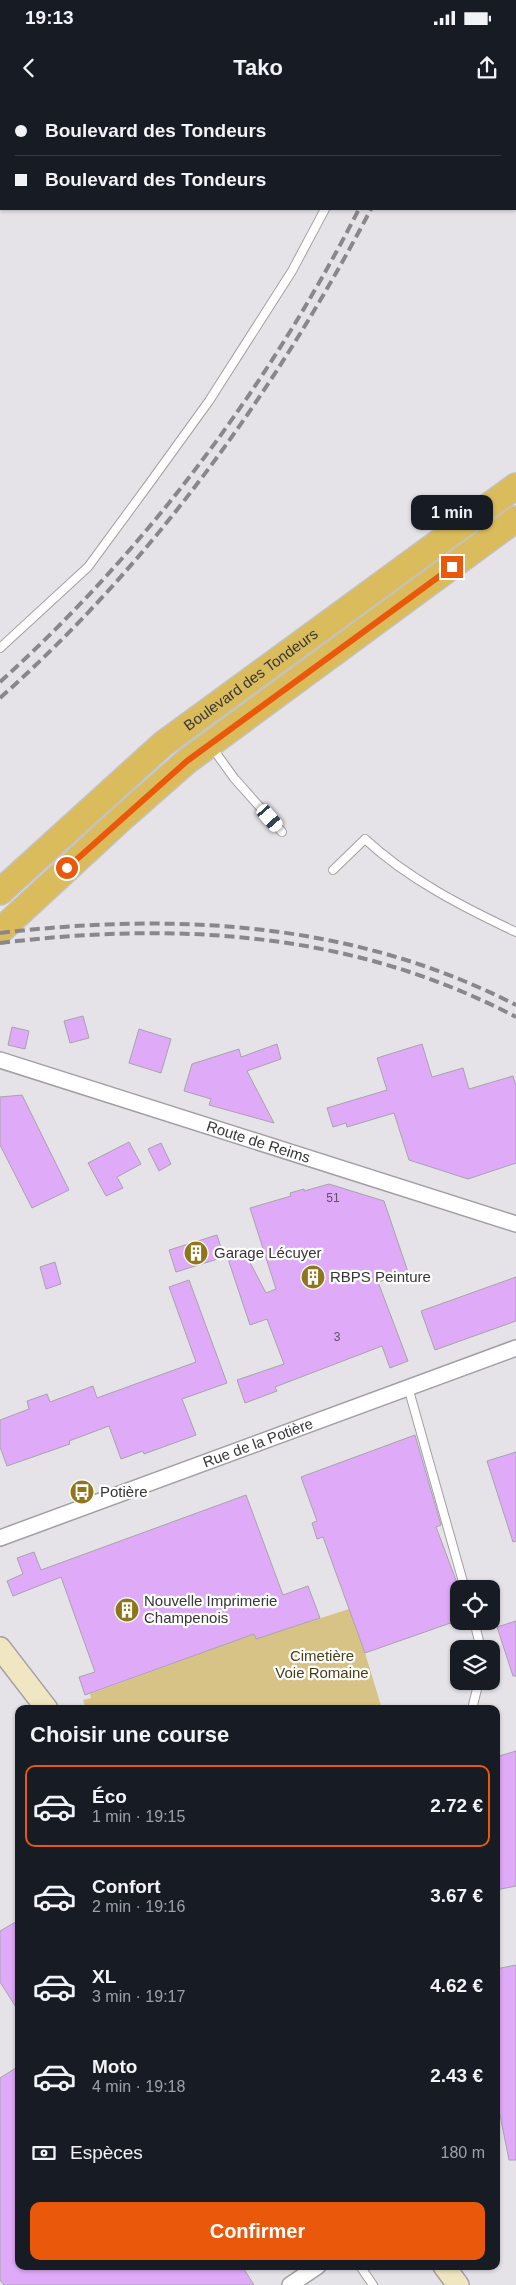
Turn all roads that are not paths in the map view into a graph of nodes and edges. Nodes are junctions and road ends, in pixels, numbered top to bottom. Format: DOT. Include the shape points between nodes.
graph roads {
  1 [pos="324,210"];
  2 [pos="516,486"];
  3 [pos="516,519"];
  4 [pos="0,648"];
  5 [pos="210,744"];
  6 [pos="282,832"];
  7 [pos="333,870"];
  8 [pos="0,892"];
  9 [pos="0,931"];
  10 [pos="516,932"];
  11 [pos="0,1060"];
  12 [pos="516,1224"];
  13 [pos="516,1348"];
  14 [pos="408,1387"];
  15 [pos="1,1537"];
  16 [pos="462,1580"];
  17 [pos="0,1648"];
  18 [pos="477,1690"];
  19 [pos="44,1705"];
  20 [pos="473,1705"];
  21 [pos="312,2270"];
  22 [pos="363,2270"];
  23 [pos="447,2270"];
  24 [pos="290,2285"];
  25 [pos="373,2285"];
  26 [pos="458,2285"];
  1 -- 4 [label="lane" via="292,271 209,401 88,567"];
  2 -- 8 [label="highway, Boulevard des Tondeurs" via="163,744"];
  3 -- 5 [label="highway, Boulevard des Tondeurs"];
  5 -- 6 [label="lane" via="234,778"];
  5 -- 9 [label="highway, Boulevard des Tondeurs" via="121,819"];
  7 -- 10 [label="lane" via="365,839 389,862"];
  11 -- 12 [label="street, Route de Reims"];
  13 -- 14 [label="street, Rue de la Potière"];
  14 -- 15 [label="street, Rue de la Potière"];
  14 -- 16 [label="lane"];
  17 -- 19 [label="main road"];
  18 -- 20 [label="lane"];
  21 -- 24 [label="street"];
  22 -- 25 [label="lane"];
  23 -- 26 [label="main road"];
}
